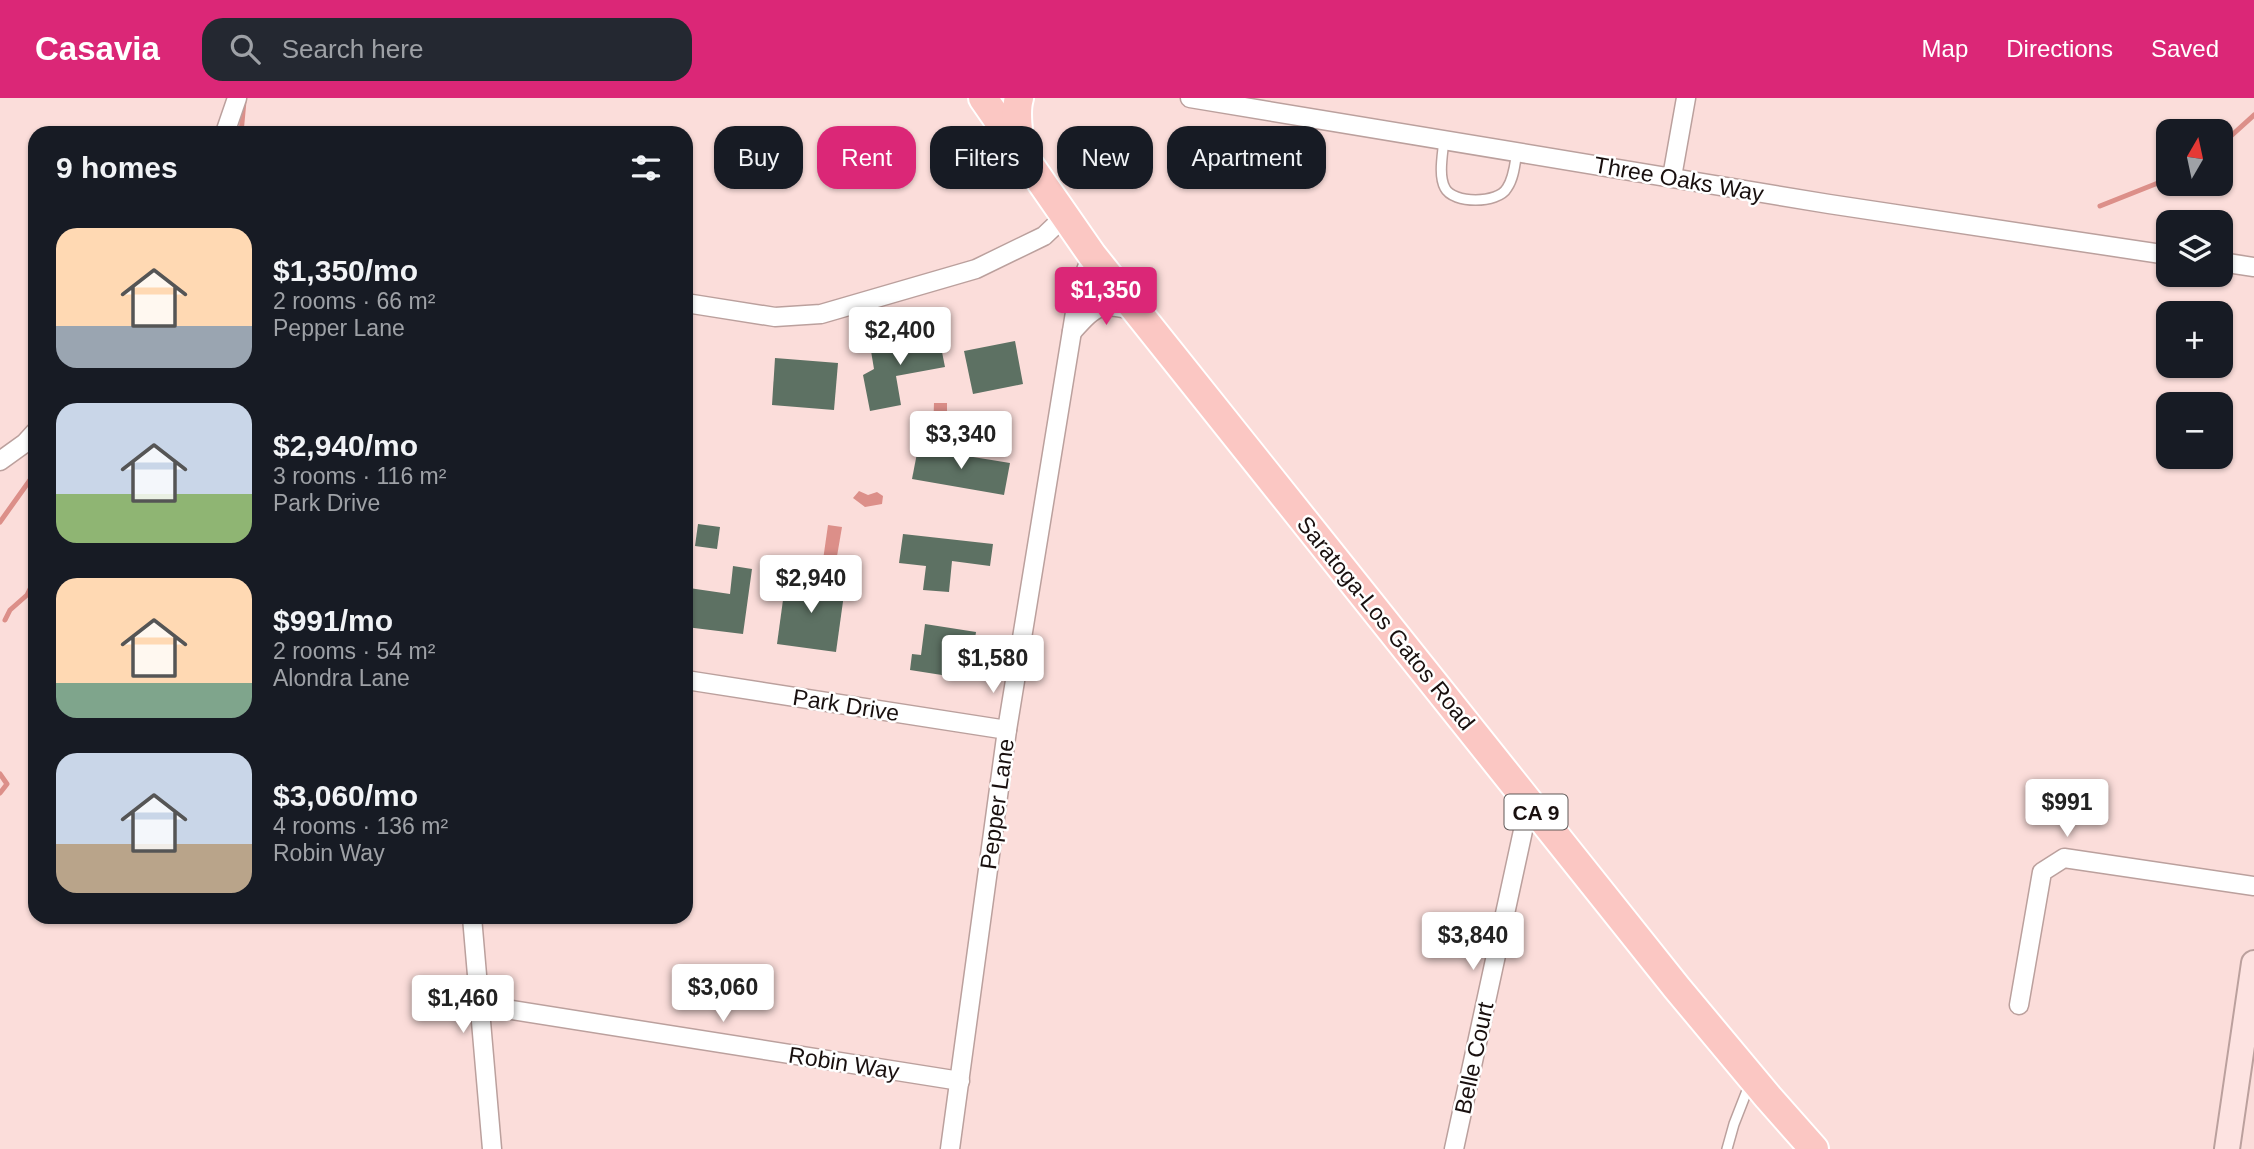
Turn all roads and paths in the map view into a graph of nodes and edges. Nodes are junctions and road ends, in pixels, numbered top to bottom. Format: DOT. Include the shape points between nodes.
graph roads {
  1 [pos="237,98"];
  2 [pos="984,98"];
  3 [pos="1019,98"];
  4 [pos="1197,98"];
  5 [pos="1686,98"];
  6 [pos="227,126"];
  7 [pos="1003,126"];
  8 [pos="1019,126"];
  9 [pos="1444,139"];
  10 [pos="1517,151"];
  11 [pos="1672,177"];
  12 [pos="1043,184"];
  13 [pos="1065,216"];
  14 [pos="2156,252"];
  15 [pos="1092,255"];
  16 [pos="2233,264"];
  17 [pos="2254,267"];
  18 [pos="693,304"];
  19 [pos="1137,311"];
  20 [pos="1072,332"];
  21 [pos="28,440"];
  22 [pos="0,461"];
  23 [pos="693,681"];
  24 [pos="1007,730"];
  25 [pos="1529,803"];
  26 [pos="2254,886"];
  27 [pos="473,924"];
  28 [pos="2254,963"];
  29 [pos="480,1005"];
  30 [pos="2019,1005"];
  31 [pos="1752,1078"];
  32 [pos="960,1082"];
  33 [pos="1809,1145"];
  34 [pos="492,1149"];
  35 [pos="950,1149"];
  36 [pos="1454,1149"];
  37 [pos="1727,1149"];
  38 [pos="2227,1149"];
  1 -- 6 [label="street"];
  2 -- 7 [label="main road, Saratoga-Los Gatos Road / CA 9"];
  3 -- 8 [label="main road" via="1015,110"];
  4 -- 9 [label="street, Three Oaks Way"];
  5 -- 11 [label="street"];
  9 -- 10 [label="street, Three Oaks Way"];
  9 -- 10 [label="lane" via="1445,188 1454,197 1488,201 1502,194 1508,188"];
  10 -- 11 [label="street, Three Oaks Way"];
  11 -- 14 [label="street, Three Oaks Way"];
  12 -- 13 [label="main road, Saratoga-Los Gatos Road / CA 9"];
  13 -- 15 [label="main road, Saratoga-Los Gatos Road / CA 9"];
  13 -- 18 [label="street" via="1044,236 976,269 821,313 775,317"];
  15 -- 19 [label="main road, Saratoga-Los Gatos Road / CA 9"];
  15 -- 20 [label="street, Pepper Lane" via="1079,288"];
  16 -- 17 [label="street"];
  19 -- 20 [label="street" via="1108,305 1089,313"];
  19 -- 25 [label="main road, Saratoga-Los Gatos Road / CA 9"];
  20 -- 24 [label="street, Pepper Lane"];
  21 -- 22 [label="street"];
  23 -- 24 [label="street, Park Drive"];
  24 -- 32 [label="street, Pepper Lane"];
  25 -- 31 [label="main road, Saratoga-Los Gatos Road / CA 9"];
  25 -- 36 [label="street, Belle Court"];
  26 -- 30 [label="street" via="2064,858 2042,872"];
  27 -- 29 [label="street"];
  28 -- 38 [label="main road"];
  29 -- 32 [label="street, Robin Way"];
  29 -- 34 [label="street"];
  31 -- 33 [label="main road, Saratoga-Los Gatos Road / CA 9"];
  31 -- 37 [label="lane"];
  32 -- 35 [label="street, Pepper Lane"];
}
